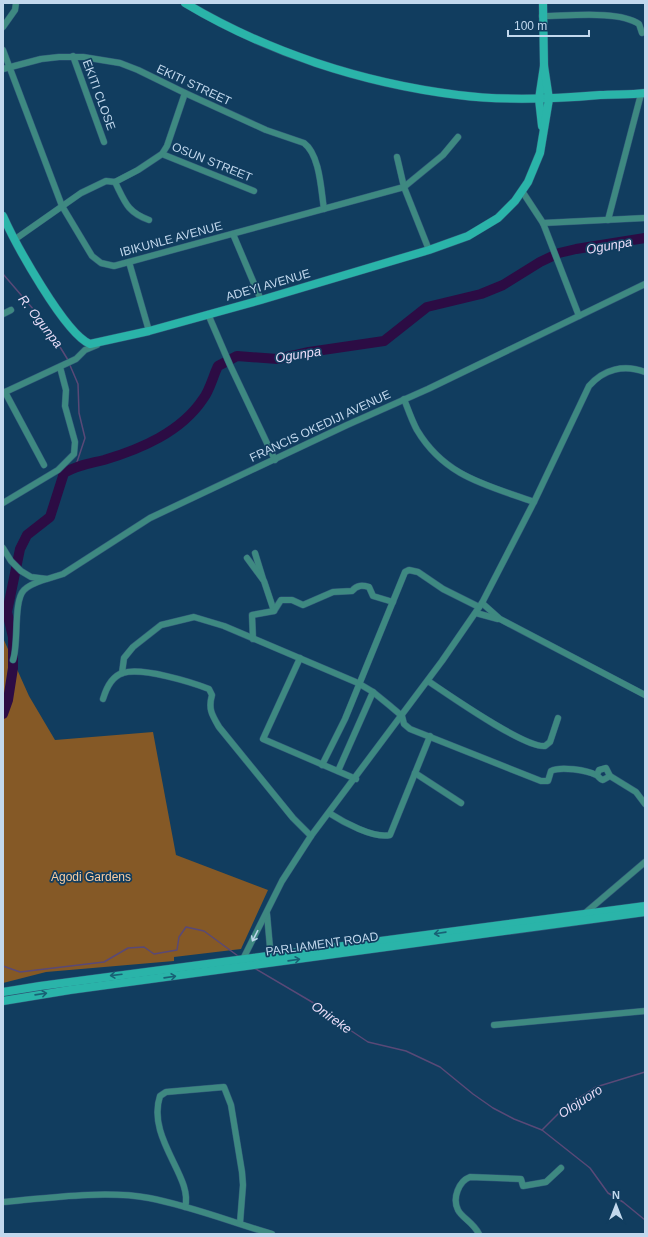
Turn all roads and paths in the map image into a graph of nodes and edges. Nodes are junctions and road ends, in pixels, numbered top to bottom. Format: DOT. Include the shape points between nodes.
graph roads {
  1 [pos="16,3"];
  2 [pos="185,3"];
  3 [pos="543,3"];
  4 [pos="542,16"];
  5 [pos="3,27"];
  6 [pos="642,33"];
  7 [pos="3,50"];
  8 [pos="73,56"];
  9 [pos="544,66"];
  10 [pos="6,68"];
  11 [pos="643,93"];
  12 [pos="185,94"];
  13 [pos="539,99"];
  14 [pos="549,99"];
  15 [pos="543,128"];
  16 [pos="458,137"];
  17 [pos="104,142"];
  18 [pos="162,154"];
  19 [pos="396,157"];
  20 [pos="114,182"];
  21 [pos="404,187"];
  22 [pos="254,191"];
  23 [pos="522,191"];
  24 [pos="62,206"];
  25 [pos="324,209"];
  26 [pos="3,216"];
  27 [pos="645,218"];
  28 [pos="149,220"];
  29 [pos="608,220"];
  30 [pos="543,223"];
  31 [pos="233,234"];
  32 [pos="14,240"];
  33 [pos="429,250"];
  34 [pos="129,262"];
  35 [pos="645,284"];
  36 [pos="261,300"];
  37 [pos="11,310"];
  38 [pos="3,314"];
  39 [pos="208,314"];
  40 [pos="579,316"];
  41 [pos="149,331"];
  42 [pos="103,342"];
  43 [pos="62,366"];
  44 [pos="645,372"];
  45 [pos="4,393"];
  46 [pos="404,399"];
  47 [pos="275,460"];
  48 [pos="44,465"];
  49 [pos="534,502"];
  50 [pos="3,503"];
  51 [pos="3,548"];
  52 [pos="255,553"];
  53 [pos="247,558"];
  54 [pos="47,579"];
  55 [pos="264,581"];
  56 [pos="393,602"];
  57 [pos="479,608"];
  58 [pos="274,611"];
  59 [pos="500,619"];
  60 [pos="253,639"];
  61 [pos="300,658"];
  62 [pos="13,660"];
  63 [pos="122,673"];
  64 [pos="428,680"];
  65 [pos="358,683"];
  66 [pos="373,692"];
  67 [pos="645,695"];
  68 [pos="103,699"];
  69 [pos="402,716"];
  70 [pos="558,718"];
  71 [pos="430,736"];
  72 [pos="322,765"];
  73 [pos="338,771"];
  74 [pos="415,774"];
  75 [pos="597,775"];
  76 [pos="610,776"];
  77 [pos="356,779"];
  78 [pos="461,803"];
  79 [pos="645,804"];
  80 [pos="329,814"];
  81 [pos="311,836"];
  82 [pos="645,862"];
  83 [pos="645,906"];
  84 [pos="645,912"];
  85 [pos="267,913"];
  86 [pos="583,917"];
  87 [pos="271,959"];
  88 [pos="246,962"];
  89 [pos="3,992"];
  90 [pos="3,1001"];
  91 [pos="645,1011"];
  92 [pos="494,1025"];
  93 [pos="561,1168"];
  94 [pos="3,1202"];
  95 [pos="185,1207"];
  96 [pos="240,1223"];
  97 [pos="272,1234"];
  98 [pos="479,1234"];
  1 -- 5 [label="street" via="15,10"];
  2 -- 13 [label="main road" via="220,23 330,68 458,95"];
  3 -- 4 [label="main road"];
  4 -- 6 [label="street" via="625,18 639,24"];
  4 -- 9 [label="main road"];
  7 -- 10 [label="street, IBIKUNLE AVENUE"];
  8 -- 10 [label="street, EKITI STREET" via="41,59"];
  8 -- 12 [label="street, EKITI STREET" via="120,64 138,70"];
  8 -- 17 [label="street, EKITI CLOSE"];
  9 -- 13 [label="main road, ADEYI AVENUE"];
  9 -- 14 [label="main road"];
  10 -- 24 [label="street, IBIKUNLE AVENUE"];
  11 -- 14 [label="main road"];
  11 -- 29 [label="street"];
  12 -- 18 [label="street"];
  12 -- 25 [label="street, EKITI STREET" via="309,147 315,158"];
  13 -- 14 [label="main road"];
  13 -- 15 [label="main road, ADEYI AVENUE"];
  14 -- 15 [label="main road, ADEYI AVENUE"];
  15 -- 23 [label="main road, ADEYI AVENUE" via="540,153"];
  16 -- 21 [label="street, IBIKUNLE AVENUE" via="443,155"];
  18 -- 20 [label="street"];
  18 -- 22 [label="street, OSUN STREET"];
  19 -- 21 [label="street"];
  20 -- 24 [label="street" via="96,184"];
  20 -- 28 [label="street" via="135,215"];
  21 -- 25 [label="street, IBIKUNLE AVENUE"];
  21 -- 33 [label="street"];
  23 -- 30 [label="street"];
  23 -- 33 [label="main road, ADEYI AVENUE" via="498,218 468,236"];
  24 -- 32 [label="street"];
  24 -- 34 [label="street, IBIKUNLE AVENUE" via="92,256 101,263 114,266"];
  25 -- 31 [label="street, IBIKUNLE AVENUE"];
  26 -- 32 [label="main road, ADEYI AVENUE"];
  27 -- 29 [label="street"];
  29 -- 30 [label="street"];
  30 -- 40 [label="street"];
  31 -- 34 [label="street, IBIKUNLE AVENUE"];
  31 -- 36 [label="street"];
  32 -- 42 [label="main road, ADEYI AVENUE" via="38,281 80,337 90,344"];
  33 -- 36 [label="main road, ADEYI AVENUE"];
  34 -- 41 [label="street"];
  35 -- 40 [label="street, FRANCIS OKEDIJI AVENUE"];
  36 -- 39 [label="main road, ADEYI AVENUE"];
  37 -- 38 [label="street"];
  39 -- 41 [label="main road, ADEYI AVENUE"];
  39 -- 47 [label="street"];
  40 -- 46 [label="street, FRANCIS OKEDIJI AVENUE"];
  41 -- 42 [label="main road, ADEYI AVENUE"];
  42 -- 43 [label="street" via="85,350 76,359"];
  43 -- 45 [label="street"];
  43 -- 50 [label="street" via="66,390 65,406 75,442 74,454 58,470"];
  44 -- 49 [label="street" via="638,369 615,369 596,378 589,386"];
  45 -- 48 [label="street"];
  46 -- 47 [label="street, FRANCIS OKEDIJI AVENUE"];
  46 -- 49 [label="street" via="417,430 434,453 451,469"];
  47 -- 54 [label="street, FRANCIS OKEDIJI AVENUE" via="150,518 63,574"];
  49 -- 57 [label="street"];
  51 -- 54 [label="street" via="21,572 31,577"];
  52 -- 55 [label="street"];
  53 -- 55 [label="street"];
  54 -- 62 [label="street, FRANCIS OKEDIJI AVENUE" via="31,585 22,592"];
  55 -- 58 [label="street"];
  56 -- 57 [label="street" via="405,572 409,570 418,572"];
  56 -- 58 [label="street" via="373,596 369,587 362,585 352,591 333,592 303,604 281,600"];
  56 -- 65 [label="street"];
  57 -- 59 [label="street"];
  57 -- 59 [label="street"];
  57 -- 64 [label="street"];
  58 -- 60 [label="street" via="252,615"];
  59 -- 67 [label="street"];
  60 -- 61 [label="street"];
  60 -- 63 [label="street" via="224,626 194,617 177,620 161,625 127,652"];
  61 -- 65 [label="street"];
  61 -- 72 [label="street" via="263,739"];
  63 -- 68 [label="street" via="113,679"];
  63 -- 81 [label="street" via="161,675 193,682 209,689 212,695 210,712 219,727 293,818"];
  64 -- 69 [label="street"];
  64 -- 70 [label="street" via="473,711 534,746 545,746 550,742"];
  65 -- 66 [label="street"];
  65 -- 72 [label="street" via="345,719"];
  66 -- 69 [label="street"];
  66 -- 73 [label="street"];
  69 -- 71 [label="street" via="404,724 410,729"];
  69 -- 77 [label="street"];
  71 -- 74 [label="street"];
  71 -- 75 [label="street" via="543,782 550,780 551,771 555,769 571,769"];
  72 -- 73 [label="street"];
  73 -- 77 [label="street"];
  74 -- 78 [label="street"];
  74 -- 80 [label="street" via="390,835 365,831"];
  75 -- 76 [label="street" via="603,780"];
  75 -- 76 [label="street" via="599,770 604,768 609,770"];
  76 -- 79 [label="street" via="636,792"];
  77 -- 80 [label="street"];
  80 -- 81 [label="street"];
  81 -- 85 [label="street" via="282,881"];
  82 -- 86 [label="street"];
  83 -- 86 [label="main road, PARLIAMENT ROAD"];
  84 -- 86 [label="main road, PARLIAMENT ROAD"];
  85 -- 87 [label="street"];
  85 -- 88 [label="street, one-way" via="244,957"];
  86 -- 87 [label="main road, PARLIAMENT ROAD"];
  87 -- 88 [label="main road, PARLIAMENT ROAD"];
  87 -- 88 [label="main road, PARLIAMENT ROAD"];
  88 -- 89 [label="main road, PARLIAMENT ROAD, one-way"];
  90 -- 88 [label="main road, PARLIAMENT ROAD, one-way"];
  91 -- 92 [label="street"];
  93 -- 98 [label="street" via="546,1182 523,1186 521,1179 463,1179 459,1184 457,1209 476,1227"];
  94 -- 95 [label="street" via="88,1195 126,1196 150,1198"];
  95 -- 96 [label="street"];
  95 -- 96 [label="street" via="187,1200 183,1185 158,1125 160,1096 166,1092 224,1087 231,1105 242,1172"];
  96 -- 97 [label="street"];
}
